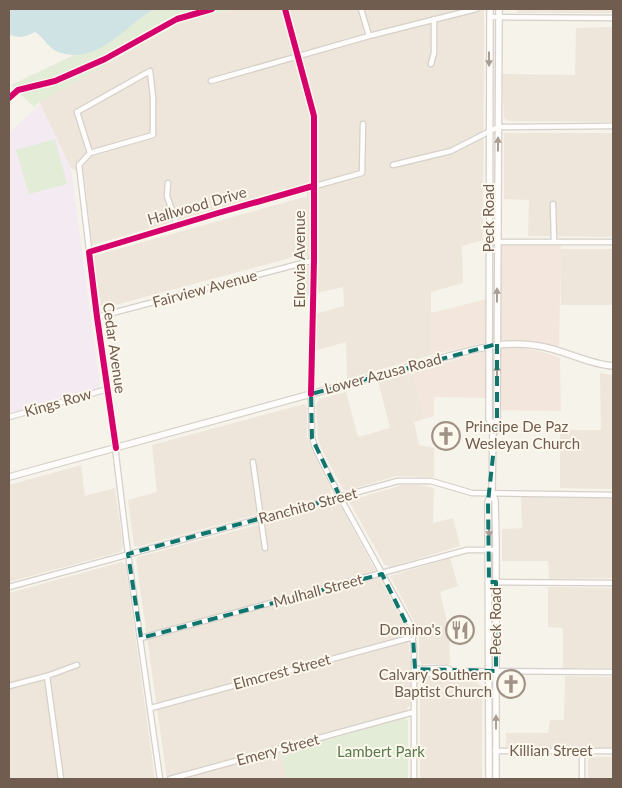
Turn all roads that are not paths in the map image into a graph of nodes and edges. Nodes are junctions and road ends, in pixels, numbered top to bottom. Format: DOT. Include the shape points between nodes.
graph roads {
  1 [pos="285,9"];
  2 [pos="361,9"];
  3 [pos="476,9"];
  4 [pos="490,9"];
  5 [pos="499,9"];
  6 [pos="490,17"];
  7 [pos="498,17"];
  8 [pos="613,18"];
  9 [pos="434,19"];
  10 [pos="370,36"];
  11 [pos="299,57"];
  12 [pos="431,64"];
  13 [pos="211,81"];
  14 [pos="362,124"];
  15 [pos="613,126"];
  16 [pos="498,127"];
  17 [pos="490,131"];
  18 [pos="90,153"];
  19 [pos="393,165"];
  20 [pos="168,183"];
  21 [pos="313,186"];
  22 [pos="553,204"];
  23 [pos="177,225"];
  24 [pos="489,242"];
  25 [pos="498,242"];
  26 [pos="554,242"];
  27 [pos="613,242"];
  28 [pos="89,252"];
  29 [pos="314,260"];
  30 [pos="96,318"];
  31 [pos="497,344"];
  32 [pos="488,346"];
  33 [pos="613,366"];
  34 [pos="108,389"];
  35 [pos="311,394"];
  36 [pos="9,417"];
  37 [pos="493,426"];
  38 [pos="116,448"];
  39 [pos="253,462"];
  40 [pos="9,477"];
  41 [pos="492,493"];
  42 [pos="613,494"];
  43 [pos="340,497"];
  44 [pos="261,519"];
  45 [pos="265,548"];
  46 [pos="489,550"];
  47 [pos="496,550"];
  48 [pos="128,554"];
  49 [pos="382,574"];
  50 [pos="489,582"];
  51 [pos="496,582"];
  52 [pos="613,583"];
  53 [pos="9,587"];
  54 [pos="413,637"];
  55 [pos="141,638"];
  56 [pos="77,665"];
  57 [pos="415,671"];
  58 [pos="488,671"];
  59 [pos="496,671"];
  60 [pos="613,672"];
  61 [pos="47,676"];
  62 [pos="9,686"];
  63 [pos="151,708"];
  64 [pos="414,712"];
  65 [pos="489,751"];
  66 [pos="496,751"];
  67 [pos="582,751"];
  68 [pos="613,751"];
  69 [pos="61,779"];
  70 [pos="160,779"];
  71 [pos="170,779"];
  72 [pos="414,779"];
  73 [pos="488,779"];
  74 [pos="496,779"];
  75 [pos="582,779"];
  1 -- 11 [label="street, Elrovia Avenue"];
  2 -- 10 [label="street"];
  3 -- 9 [label="street"];
  4 -- 6 [label="main road, Peck Road"];
  5 -- 7 [label="main road, Peck Road"];
  6 -- 7 [label="street"];
  6 -- 17 [label="main road, Peck Road, one-way"];
  7 -- 8 [label="street"];
  7 -- 16 [label="main road, Peck Road"];
  9 -- 10 [label="street"];
  9 -- 12 [label="street"];
  10 -- 11 [label="street"];
  11 -- 13 [label="street"];
  11 -- 21 [label="street, Elrovia Avenue" via="314,116"];
  14 -- 21 [label="street, Hallwood Drive" via="362,173"];
  15 -- 16 [label="street"];
  16 -- 17 [label="street"];
  25 -- 16 [label="main road, Peck Road, one-way"];
  17 -- 19 [label="street" via="451,150"];
  17 -- 24 [label="main road, Peck Road"];
  18 -- 18 [label="street" via="77,112 150,71 154,135"];
  18 -- 28 [label="street, Cedar Avenue" via="79,165"];
  20 -- 23 [label="street" via="167,196"];
  21 -- 23 [label="street, Hallwood Drive"];
  21 -- 29 [label="street, Elrovia Avenue"];
  22 -- 26 [label="street"];
  23 -- 28 [label="street, Hallwood Drive"];
  24 -- 25 [label="street"];
  24 -- 32 [label="main road, Peck Road"];
  25 -- 26 [label="street"];
  31 -- 25 [label="main road, Peck Road, one-way"];
  26 -- 27 [label="street"];
  28 -- 30 [label="street, Cedar Avenue"];
  29 -- 30 [label="street, Fairview Avenue"];
  29 -- 35 [label="street, Elrovia Avenue"];
  30 -- 34 [label="street, Cedar Avenue"];
  31 -- 32 [label="main road, Lower Azusa Road"];
  31 -- 33 [label="main road, Lower Azusa Road" via="540,346"];
  37 -- 31 [label="main road, Peck Road, one-way" via="497,419"];
  32 -- 35 [label="main road, Lower Azusa Road"];
  32 -- 37 [label="main road, Peck Road" via="489,419"];
  34 -- 36 [label="street, Kings Row"];
  34 -- 38 [label="street, Cedar Avenue"];
  35 -- 38 [label="main road, Lower Azusa Road"];
  35 -- 43 [label="street, Elrovia Avenue" via="312,438"];
  37 -- 41 [label="main road, Peck Road"];
  38 -- 40 [label="main road, Lower Azusa Road"];
  38 -- 48 [label="street, Cedar Avenue"];
  39 -- 44 [label="street"];
  41 -- 42 [label="street, Ranchito Street"];
  41 -- 43 [label="street, Ranchito Street" via="472,493 416,480 398,481"];
  41 -- 46 [label="main road, Peck Road, one-way" via="488,502"];
  41 -- 47 [label="main road, Peck Road" via="495,500"];
  43 -- 44 [label="street, Ranchito Street"];
  43 -- 49 [label="street, Elrovia Avenue"];
  44 -- 45 [label="street"];
  44 -- 48 [label="street, Ranchito Street"];
  46 -- 47 [label="street, Mulhall Street"];
  46 -- 49 [label="street, Mulhall Street" via="467,550"];
  46 -- 50 [label="main road, Peck Road"];
  47 -- 51 [label="main road, Peck Road"];
  48 -- 53 [label="street, Ranchito Street"];
  48 -- 55 [label="street, Cedar Avenue"];
  49 -- 54 [label="street, Elrovia Avenue" via="410,624"];
  49 -- 55 [label="street, Mulhall Street"];
  50 -- 51 [label="street"];
  50 -- 58 [label="main road, Peck Road"];
  51 -- 52 [label="street"];
  51 -- 59 [label="main road, Peck Road"];
  54 -- 57 [label="street, Elrovia Avenue"];
  54 -- 63 [label="street, Elmcrest Street"];
  55 -- 63 [label="street, Cedar Avenue"];
  56 -- 61 [label="street"];
  57 -- 58 [label="street" via="446,674 452,671"];
  57 -- 64 [label="street, Elrovia Avenue"];
  58 -- 59 [label="street"];
  58 -- 65 [label="main road, Peck Road"];
  59 -- 60 [label="street"];
  66 -- 59 [label="main road, Peck Road, one-way"];
  61 -- 62 [label="street"];
  61 -- 69 [label="street"];
  63 -- 70 [label="street, Cedar Avenue"];
  64 -- 71 [label="street, Emery Street"];
  64 -- 72 [label="street, Elrovia Avenue"];
  65 -- 66 [label="street, Killian Street"];
  65 -- 73 [label="main road, Peck Road"];
  66 -- 67 [label="street, Killian Street"];
  66 -- 74 [label="main road, Peck Road"];
  67 -- 68 [label="street, Killian Street"];
  67 -- 75 [label="street"];
}
